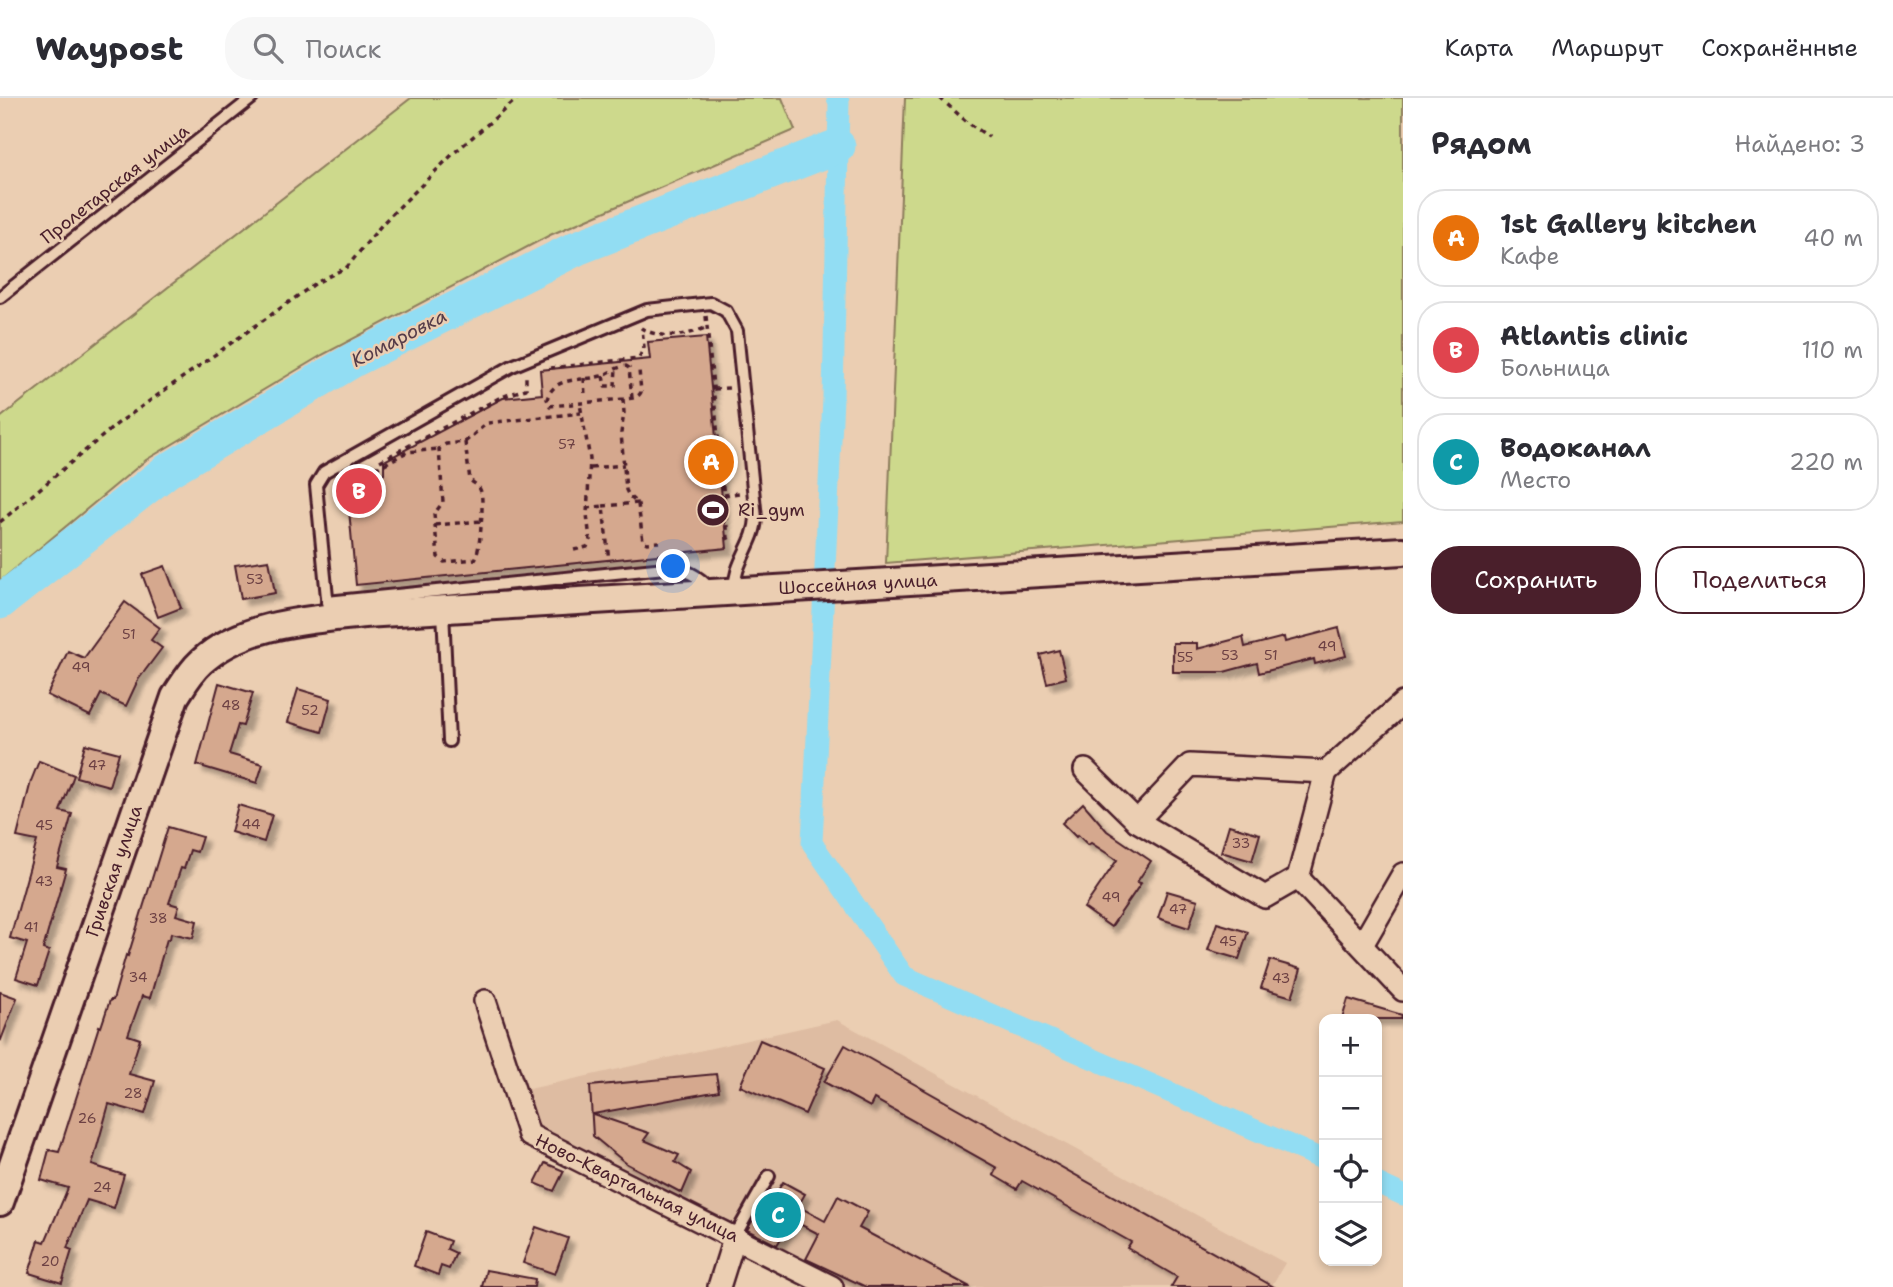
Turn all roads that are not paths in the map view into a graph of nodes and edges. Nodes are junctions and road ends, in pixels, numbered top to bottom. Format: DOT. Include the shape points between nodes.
graph roads {
  1 [pos="252,98"];
  2 [pos="0,296"];
  3 [pos="1403,551"];
  4 [pos="724,592"];
  5 [pos="443,610"];
  6 [pos="323,613"];
  7 [pos="1403,703"];
  8 [pos="449,741"];
  9 [pos="1085,770"];
  10 [pos="1326,772"];
  11 [pos="1138,821"];
  12 [pos="1403,874"];
  13 [pos="1298,878"];
  14 [pos="1362,945"];
  15 [pos="1403,990"];
  16 [pos="485,1001"];
  17 [pos="769,1176"];
  18 [pos="0,1202"];
  19 [pos="735,1236"];
  20 [pos="719,1287"];
  21 [pos="832,1287"];
  1 -- 2 [label="lane, Пролетарская улица"];
  3 -- 4 [label="street, Шоссейная улица"];
  4 -- 5 [label="street, Шоссейная улица"];
  4 -- 6 [label="lane" via="689,571 665,568"];
  4 -- 6 [label="lane" via="756,518 737,331 726,311 705,303 648,310 503,371 321,475 316,485"];
  5 -- 6 [label="street, Шоссейная улица"];
  5 -- 8 [label="lane"];
  6 -- 18 [label="street, Гривская улица" via="224,645 200,663 175,697"];
  7 -- 10 [label="street"];
  9 -- 11 [label="street"];
  10 -- 11 [label="street" via="1191,765"];
  10 -- 13 [label="street"];
  11 -- 13 [label="street" via="1265,897"];
  12 -- 14 [label="street"];
  13 -- 14 [label="street"];
  14 -- 15 [label="street"];
  16 -- 19 [label="street, Ново-Квартальная улица" via="529,1135"];
  17 -- 19 [label="lane"];
  19 -- 20 [label="street"];
  19 -- 21 [label="street, Ново-Квартальная улица"];
}
